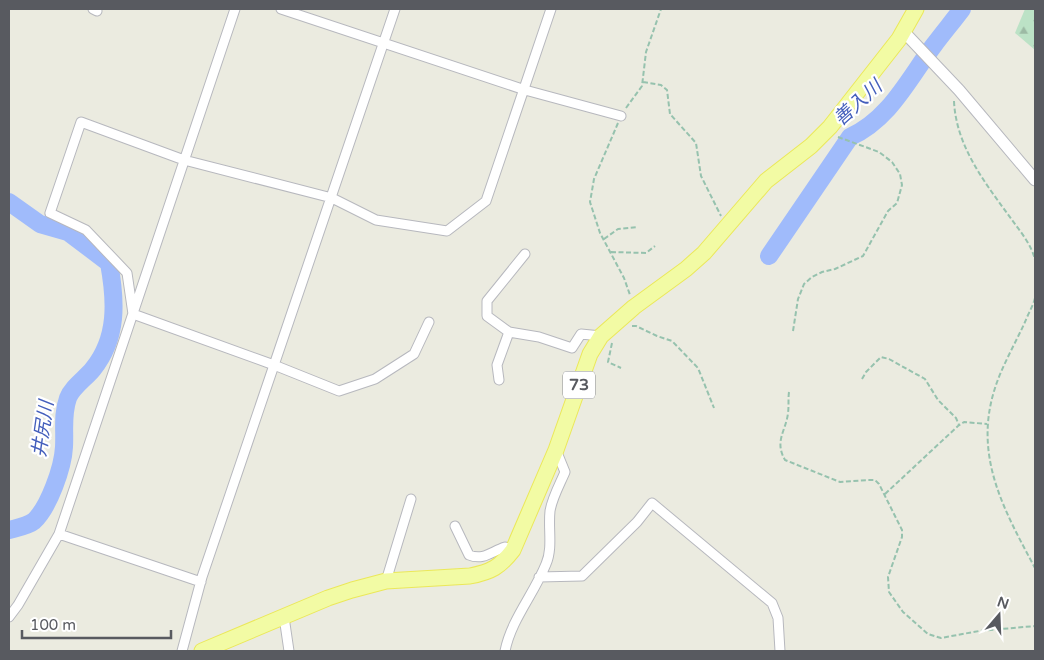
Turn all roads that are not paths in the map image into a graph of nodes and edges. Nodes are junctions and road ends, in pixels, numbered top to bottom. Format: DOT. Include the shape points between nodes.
graph roads {
  1 [pos="235,9"];
  2 [pos="281,9"];
  3 [pos="395,9"];
  4 [pos="552,9"];
  5 [pos="916,9"];
  6 [pos="904,32"];
  7 [pos="383,42"];
  8 [pos="525,90"];
  9 [pos="621,116"];
  10 [pos="184,160"];
  11 [pos="1035,180"];
  12 [pos="332,198"];
  13 [pos="525,254"];
  14 [pos="133,314"];
  15 [pos="429,322"];
  16 [pos="509,332"];
  17 [pos="601,336"];
  18 [pos="274,365"];
  19 [pos="499,380"];
  20 [pos="556,450"];
  21 [pos="410,499"];
  22 [pos="455,526"];
  23 [pos="59,534"];
  24 [pos="513,550"];
  25 [pos="539,577"];
  26 [pos="386,581"];
  27 [pos="200,582"];
  28 [pos="9,617"];
  29 [pos="284,617"];
  30 [pos="182,651"];
  31 [pos="202,651"];
  32 [pos="289,651"];
  33 [pos="505,651"];
  34 [pos="780,651"];
  1 -- 10 [label="street"];
  2 -- 7 [label="street"];
  3 -- 7 [label="street"];
  4 -- 8 [label="street"];
  5 -- 6 [label="main road, 73"];
  6 -- 11 [label="street" via="959,90"];
  6 -- 17 [label="main road, 73" via="830,128 766,181 704,253"];
  7 -- 8 [label="street"];
  7 -- 12 [label="street"];
  8 -- 9 [label="street"];
  8 -- 12 [label="street" via="486,201 447,231 376,220"];
  10 -- 12 [label="street"];
  10 -- 14 [label="street"];
  10 -- 14 [label="street" via="81,122 50,213 86,230 127,274"];
  12 -- 18 [label="street"];
  13 -- 16 [label="street" via="487,301 487,316"];
  14 -- 18 [label="street"];
  14 -- 23 [label="street"];
  15 -- 18 [label="street" via="414,354 375,380 339,391"];
  16 -- 17 [label="street" via="539,337 572,348 581,334"];
  16 -- 19 [label="street" via="498,365"];
  17 -- 20 [label="main road, 73" via="590,354"];
  18 -- 27 [label="street"];
  20 -- 24 [label="main road, 73"];
  20 -- 25 [label="street" via="565,472 550,510 550,548"];
  21 -- 26 [label="street"];
  22 -- 24 [label="street" via="469,555 476,558 505,547"];
  23 -- 27 [label="street"];
  23 -- 28 [label="street"];
  24 -- 26 [label="main road, 73" via="504,562 483,573"];
  25 -- 33 [label="street"];
  25 -- 34 [label="street" via="582,576 652,503 772,603 778,618"];
  26 -- 29 [label="main road, 73" via="336,595"];
  27 -- 30 [label="street"];
  29 -- 31 [label="main road, 73"];
  29 -- 32 [label="street"];
}
